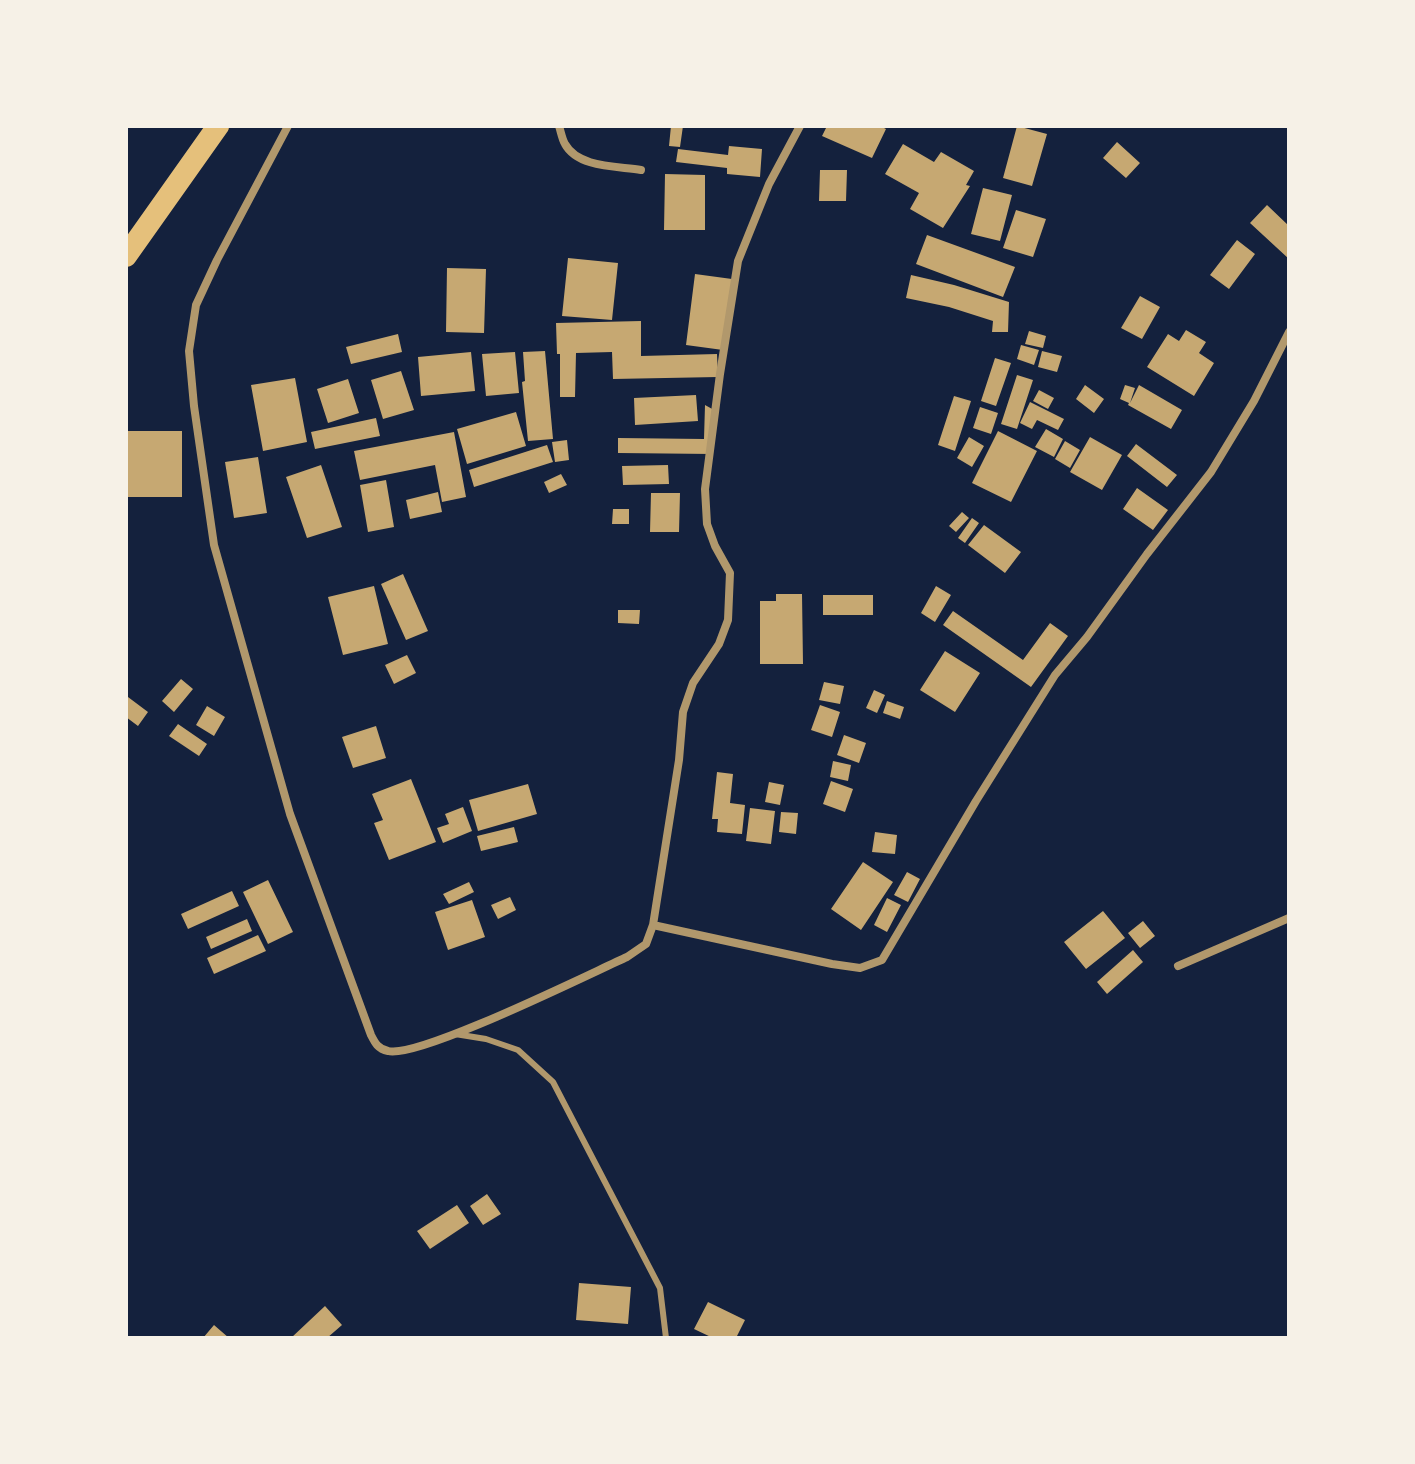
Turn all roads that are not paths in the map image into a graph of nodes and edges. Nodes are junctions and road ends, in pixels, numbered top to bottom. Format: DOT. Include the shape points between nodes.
graph roads {
  1 [pos="218,126"];
  2 [pos="288,126"];
  3 [pos="559,126"];
  4 [pos="800,126"];
  5 [pos="641,170"];
  6 [pos="126,256"];
  7 [pos="1289,332"];
  8 [pos="1289,918"];
  9 [pos="653,925"];
  10 [pos="1178,966"];
  11 [pos="455,1034"];
  12 [pos="666,1338"];
  1 -- 6 [label="highway"];
  2 -- 11 [label="street" via="196,305 189,351 214,545 290,814 371,1035 378,1047 390,1052"];
  3 -- 5 [label="street" via="576,157"];
  4 -- 9 [label="street" via="738,261 705,489 707,524 730,573 728,620 683,712"];
  7 -- 9 [label="street" via="1211,472 1055,675 882,960 860,968 832,964"];
  8 -- 10 [label="street"];
  9 -- 11 [label="street" via="646,944 627,957"];
  11 -- 12 [label="lane" via="518,1050 553,1082 660,1288"];
}
